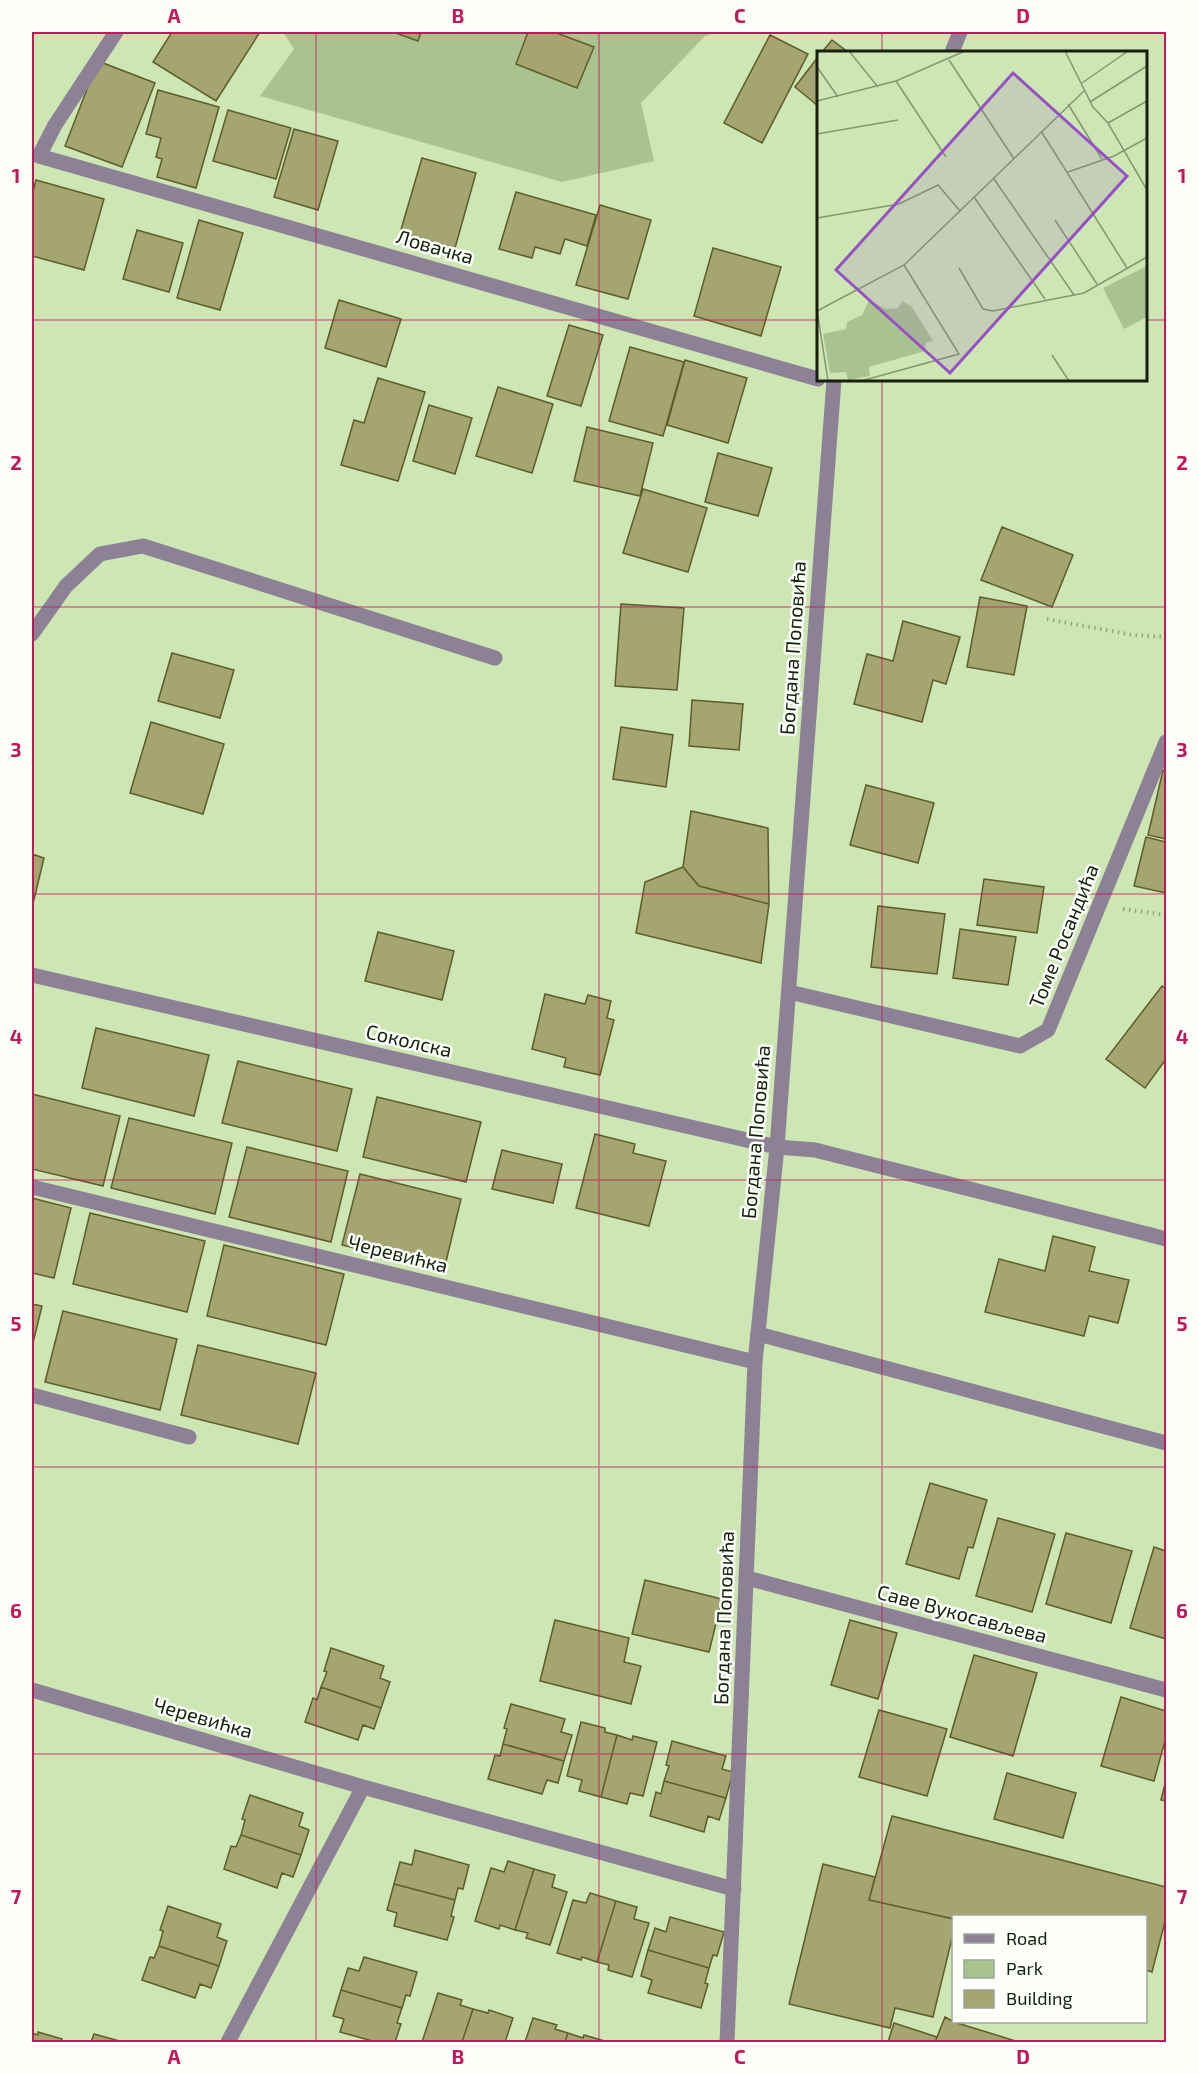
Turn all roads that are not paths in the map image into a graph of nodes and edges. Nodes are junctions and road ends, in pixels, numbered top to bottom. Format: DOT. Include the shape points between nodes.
graph roads {
  1 [pos="116,32"];
  2 [pos="960,32"];
  3 [pos="952,51"];
  4 [pos="817,377"];
  5 [pos="826,381"];
  6 [pos="32,634"];
  7 [pos="495,658"];
  8 [pos="1167,742"];
  9 [pos="32,975"];
  10 [pos="789,992"];
  11 [pos="777,1147"];
  12 [pos="32,1187"];
  13 [pos="1167,1239"];
  14 [pos="758,1334"];
  15 [pos="755,1362"];
  16 [pos="32,1395"];
  17 [pos="189,1437"];
  18 [pos="1167,1443"];
  19 [pos="747,1578"];
  20 [pos="32,1690"];
  21 [pos="1167,1690"];
  22 [pos="363,1787"];
  23 [pos="734,1889"];
  24 [pos="230,2042"];
  25 [pos="727,2043"];
  1 -- 4 [label="street, Ловачка" via="39,156"];
  2 -- 3 [label="street"];
  5 -- 10 [label="street, Богдана Поповића"];
  6 -- 7 [label="street" via="66,586 100,554 143,546"];
  8 -- 10 [label="street, Томе Росандића" via="1048,1030 1020,1046"];
  9 -- 11 [label="street, Соколска"];
  10 -- 11 [label="street, Богдана Поповића"];
  11 -- 13 [label="street, Соколска" via="815,1150"];
  11 -- 14 [label="street, Богдана Поповића"];
  12 -- 15 [label="street, Черевићка"];
  14 -- 15 [label="street, Богдана Поповића"];
  14 -- 18 [label="street"];
  15 -- 19 [label="street, Богдана Поповића"];
  16 -- 17 [label="street"];
  19 -- 21 [label="street, Саве Вукосављева"];
  19 -- 23 [label="street, Богдана Поповића"];
  20 -- 22 [label="street, Черевићка"];
  22 -- 23 [label="street"];
  22 -- 24 [label="street"];
  23 -- 25 [label="street, Богдана Поповића"];
}
